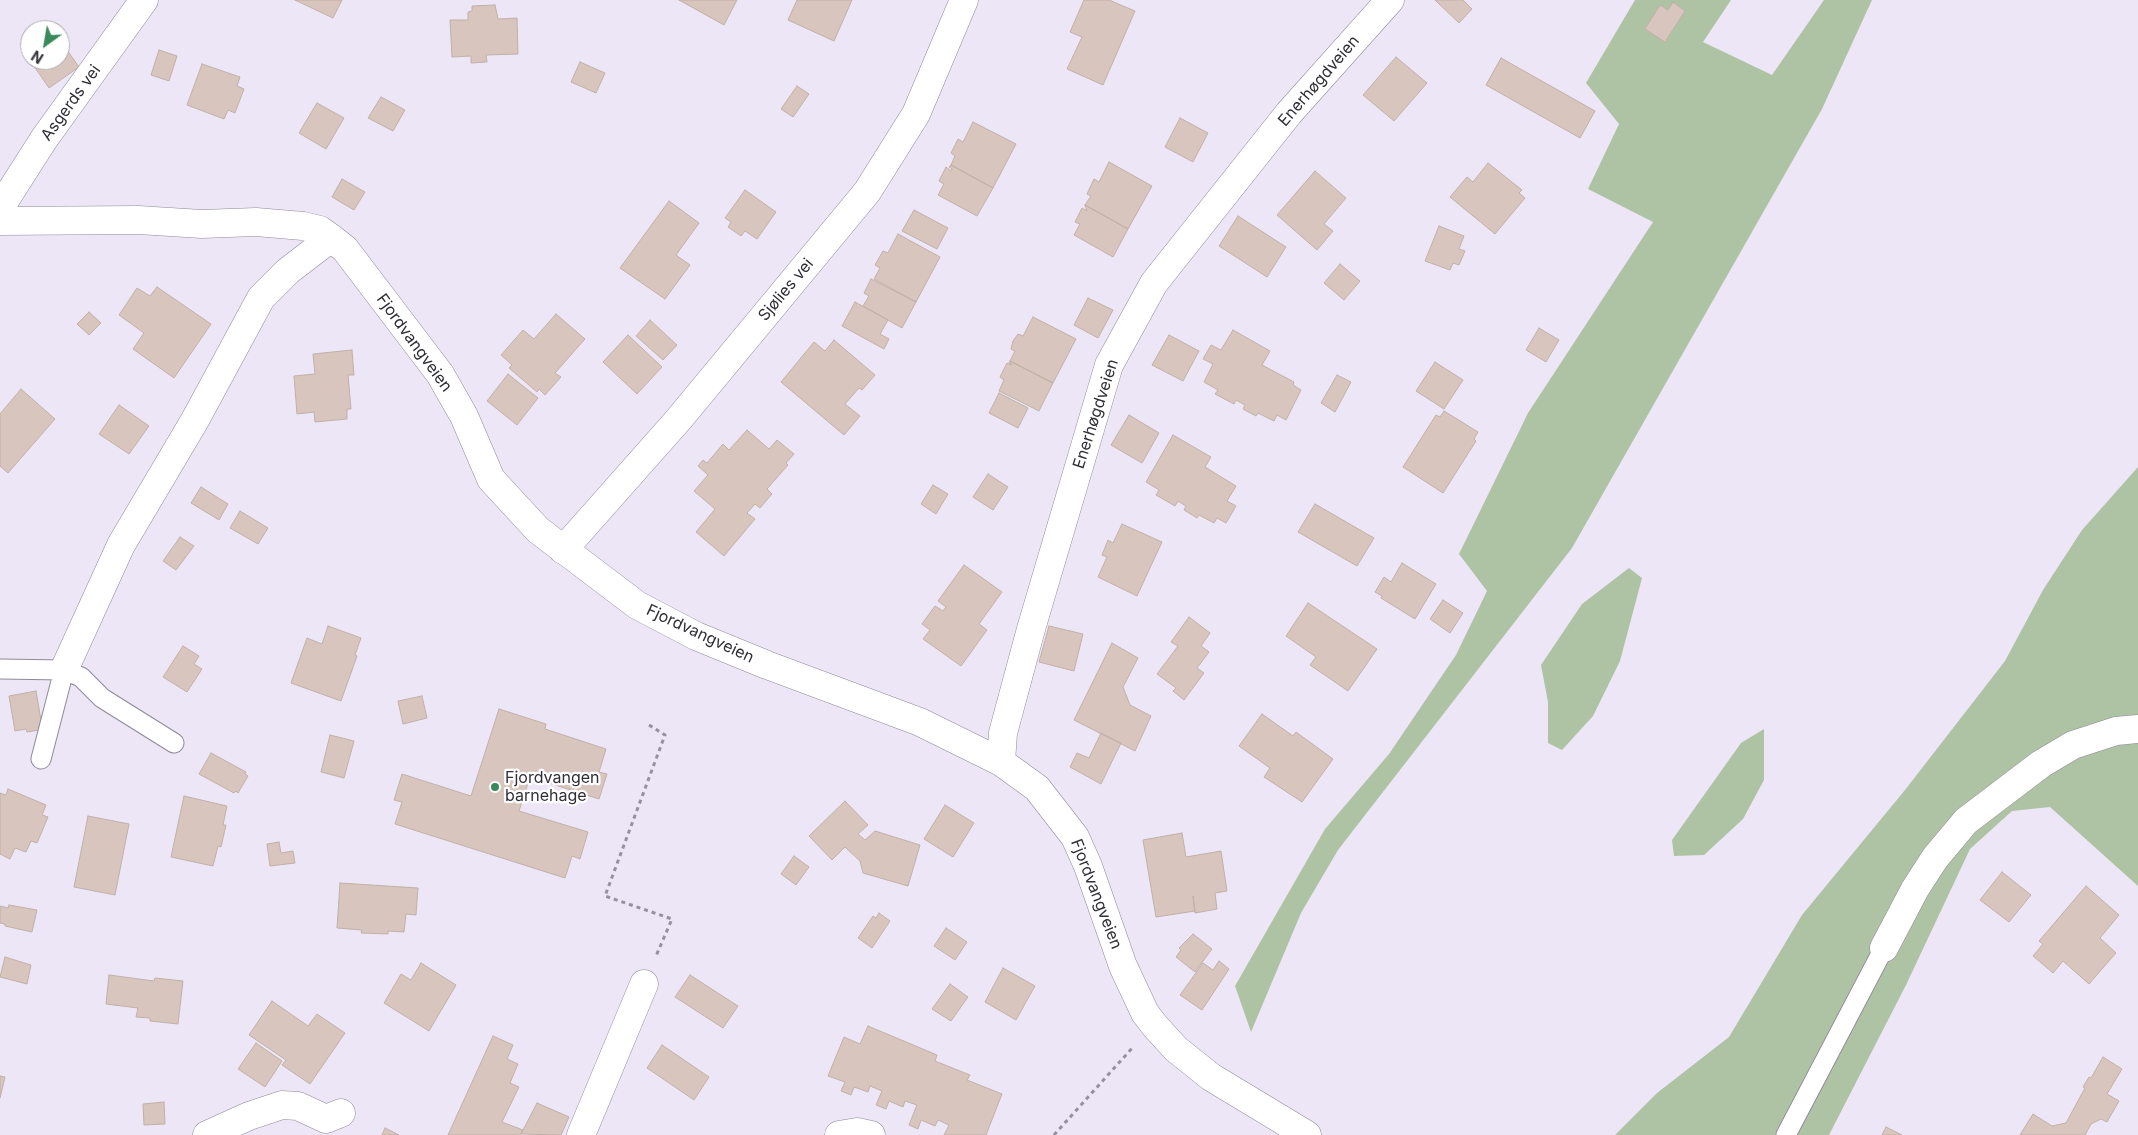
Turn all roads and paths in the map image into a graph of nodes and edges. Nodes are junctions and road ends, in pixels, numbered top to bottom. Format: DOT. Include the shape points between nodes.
graph roads {
  1 [pos="144,0"];
  2 [pos="964,0"];
  3 [pos="1390,0"];
  4 [pos="0,208"];
  5 [pos="0,221"];
  6 [pos="331,238"];
  7 [pos="563,550"];
  8 [pos="0,670"];
  9 [pos="64,670"];
  10 [pos="648,725"];
  11 [pos="2138,729"];
  12 [pos="174,743"];
  13 [pos="41,759"];
  14 [pos="1001,762"];
  15 [pos="1884,948"];
  16 [pos="644,984"];
  17 [pos="1155,1026"];
  18 [pos="341,1113"];
  19 [pos="207,1135"];
  20 [pos="581,1135"];
  21 [pos="839,1135"];
  22 [pos="871,1135"];
  23 [pos="1054,1135"];
  24 [pos="1307,1135"];
  25 [pos="1786,1135"];
  1 -- 4 [label="street, Asgerds vei" via="44,139"];
  2 -- 7 [label="street, Sjølies vei" via="916,114 867,192 685,411"];
  3 -- 14 [label="street, Enerhøgdveien" via="1289,113 1154,283 1108,365 1031,629 1003,733"];
  5 -- 6 [label="street, Fjordvangveien" via="256,222 303,226 320,230"];
  6 -- 7 [label="street, Fjordvangveien" via="345,248 440,374 464,416 491,479 538,530"];
  6 -- 9 [label="street" via="288,271 261,298 195,420 121,544"];
  7 -- 14 [label="street, Fjordvangveien" via="637,605 696,636 920,722"];
  8 -- 9 [label="lane"];
  9 -- 12 [label="lane" via="81,677 102,698"];
  9 -- 13 [label="lane"];
  10 -- 16 [label="path" via="665,735 605,896 672,919"];
  11 -- 15 [label="street" via="2116,731 2073,745 2041,764 1966,821 1935,858"];
  14 -- 17 [label="street, Fjordvangveien" via="1037,788 1075,838 1123,966 1145,1013"];
  15 -- 25 [label="lane"];
  16 -- 20 [label="street"];
  17 -- 23 [label="path"];
  17 -- 24 [label="street, Fjordvangveien" via="1176,1049 1211,1077"];
  18 -- 19 [label="street" via="326,1119 298,1106 282,1105"];
  21 -- 22 [label="street" via="857,1132"];
}
